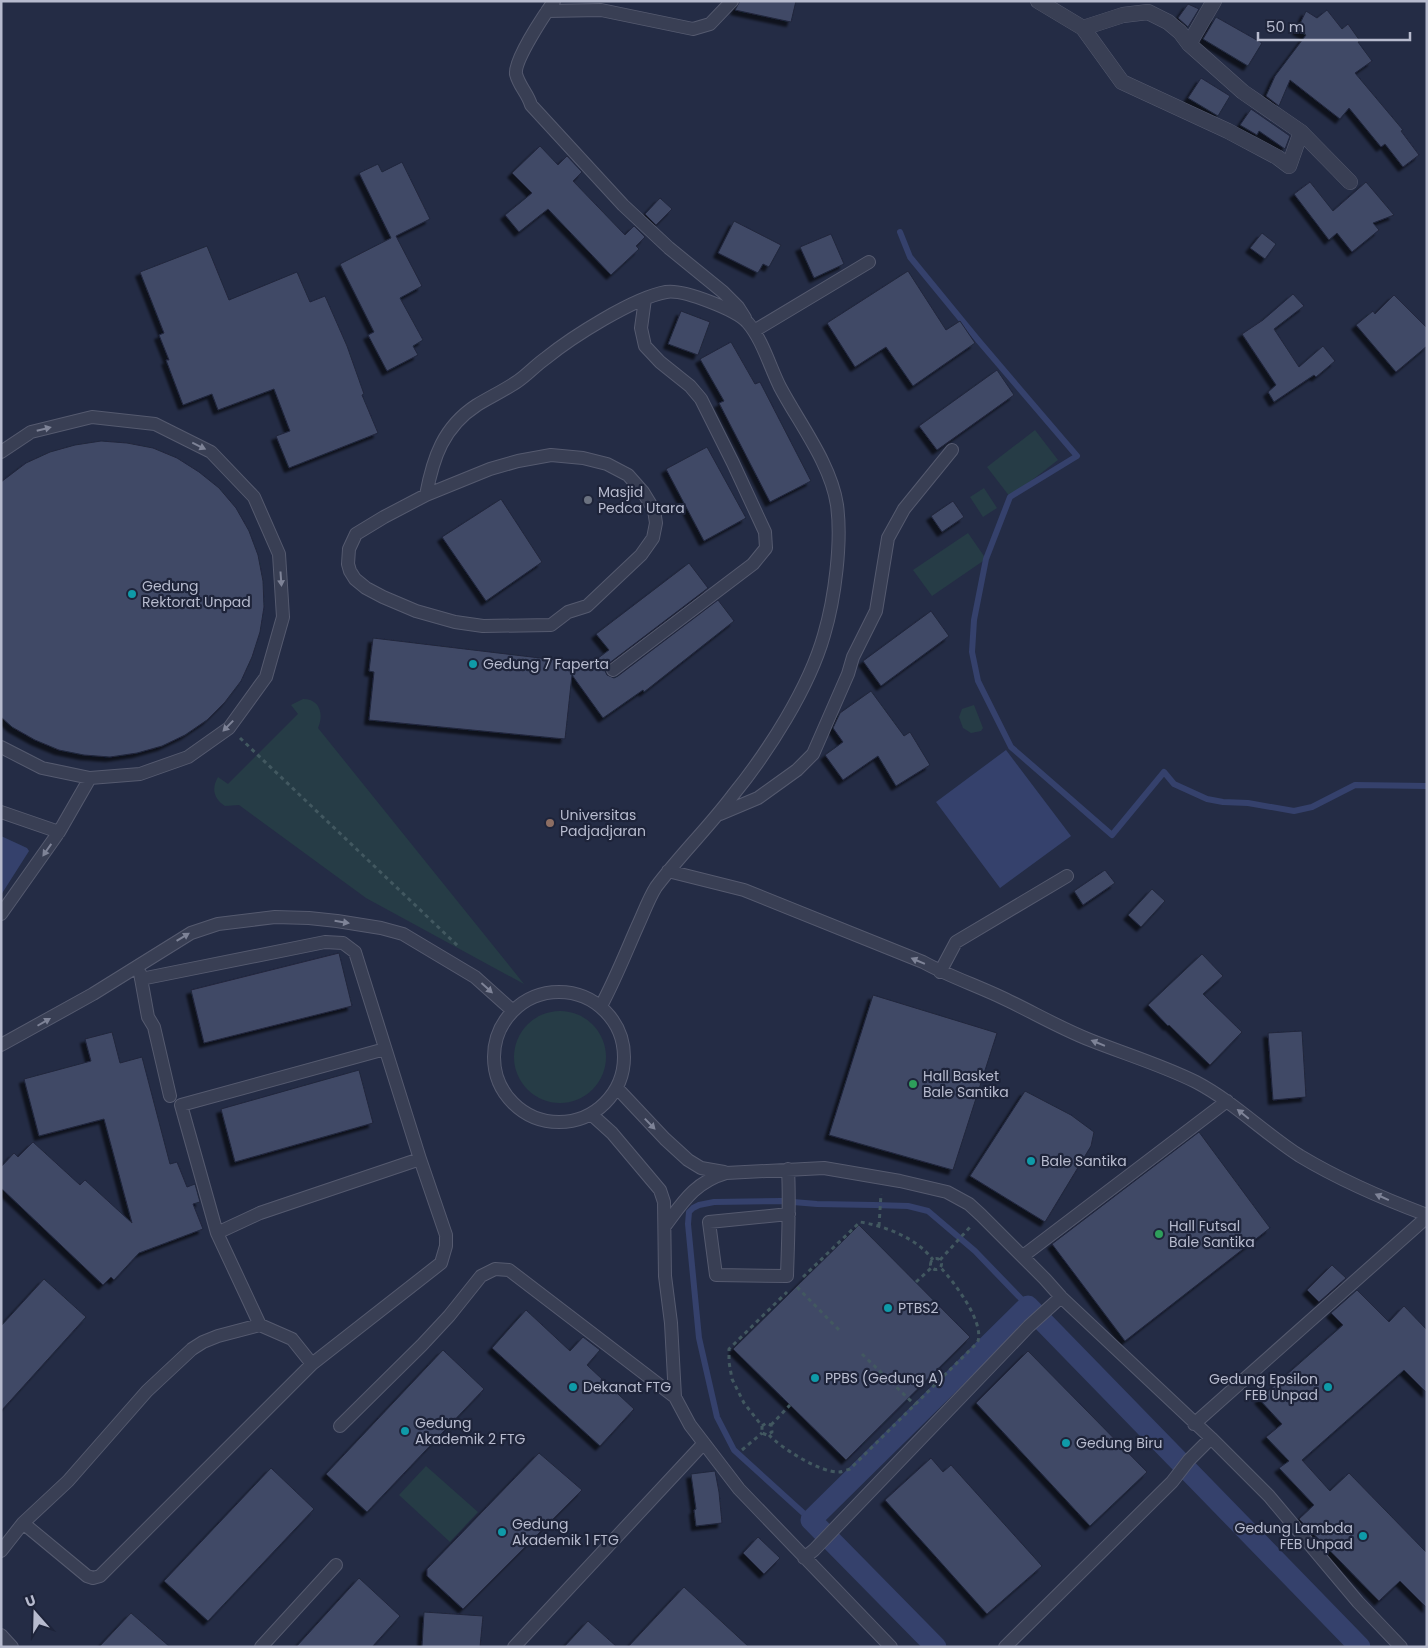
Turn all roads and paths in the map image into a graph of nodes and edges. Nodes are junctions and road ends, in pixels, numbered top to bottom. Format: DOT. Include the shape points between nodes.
graph roads {
  1 [pos="732,1"];
  2 [pos="1038,1"];
  3 [pos="1214,1"];
  4 [pos="551,6"];
  5 [pos="1083,28"];
  6 [pos="1189,44"];
  7 [pos="1302,132"];
  8 [pos="1350,182"];
  9 [pos="869,262"];
  10 [pos="646,299"];
  11 [pos="746,320"];
  12 [pos="754,331"];
  13 [pos="952,450"];
  14 [pos="1,452"];
  15 [pos="426,495"];
  16 [pos="613,670"];
  17 [pos="229,728"];
  18 [pos="1,748"];
  19 [pos="90,778"];
  20 [pos="1,812"];
  21 [pos="716,816"];
  22 [pos="59,832"];
  23 [pos="668,871"];
  24 [pos="1067,876"];
  25 [pos="1,914"];
  26 [pos="463,951"];
  27 [pos="139,964"];
  28 [pos="940,972"];
  29 [pos="141,979"];
  30 [pos="601,1006"];
  31 [pos="513,1011"];
  32 [pos="1,1045"];
  33 [pos="385,1049"];
  34 [pos="616,1088"];
  35 [pos="170,1096"];
  36 [pos="1227,1101"];
  37 [pos="592,1114"];
  38 [pos="420,1159"];
  39 [pos="788,1169"];
  40 [pos="726,1173"];
  41 [pos="883,1178"];
  42 [pos="789,1212"];
  43 [pos="981,1215"];
  44 [pos="1427,1216"];
  45 [pos="665,1226"];
  46 [pos="878,1226"];
  47 [pos="217,1233"];
  48 [pos="1023,1256"];
  49 [pos="932,1260"];
  50 [pos="940,1260"];
  51 [pos="931,1268"];
  52 [pos="941,1268"];
  53 [pos="791,1281"];
  54 [pos="916,1282"];
  55 [pos="1061,1297"];
  56 [pos="260,1325"];
  57 [pos="840,1331"];
  58 [pos="862,1354"];
  59 [pos="312,1364"];
  60 [pos="676,1397"];
  61 [pos="915,1405"];
  62 [pos="790,1406"];
  63 [pos="1194,1424"];
  64 [pos="771,1425"];
  65 [pos="340,1426"];
  66 [pos="762,1426"];
  67 [pos="762,1433"];
  68 [pos="769,1435"];
  69 [pos="1211,1438"];
  70 [pos="704,1443"];
  71 [pos="742,1450"];
  72 [pos="23,1523"];
  73 [pos="1,1551"];
  74 [pos="809,1554"];
  75 [pos="336,1566"];
  76 [pos="1,1636"];
  77 [pos="12,1647"];
  78 [pos="261,1647"];
  79 [pos="514,1647"];
  80 [pos="891,1647"];
  81 [pos="1006,1647"];
  82 [pos="1402,1647"];
  1 -- 4 [label="lane" via="710,24 693,29 601,10"];
  2 -- 5 [label="street"];
  3 -- 6 [label="street"];
  4 -- 11 [label="lane" via="520,56 516,71 531,105 623,205 723,292"];
  5 -- 6 [label="street" via="1123,15 1148,12 1168,22"];
  5 -- 7 [label="street" via="1122,82 1228,131 1289,166"];
  6 -- 7 [label="street" via="1243,92"];
  7 -- 8 [label="street"];
  9 -- 12 [label="lane"];
  10 -- 11 [label="lane" via="666,292 681,292"];
  10 -- 15 [label="lane" via="580,334 518,381 475,406 457,421 446,434 432,463"];
  10 -- 16 [label="lane" via="642,328 646,346 700,399 765,532 766,548 753,564"];
  11 -- 12 [label="lane"];
  12 -- 21 [label="lane" via="830,481 838,518 837,552 824,635 812,668 762,757"];
  13 -- 21 [label="lane" via="904,509 888,538 876,611 853,657 813,754 758,798"];
  14 -- 17 [label="lane, one-way" via="31,432 92,417 155,424 211,452 254,497 280,554 283,617 266,677"];
  15 -- 15 [label="lane" via="518,461 551,455 584,458 628,474 648,499 656,523 653,538 641,555 587,606 568,612 551,625 472,624 428,616 398,604 366,588 355,580 350,571 349,549 356,534"];
  17 -- 19 [label="lane" via="188,757 148,772"];
  17 -- 26 [label="path"];
  18 -- 19 [label="lane" via="42,768"];
  19 -- 22 [label="lane"];
  20 -- 22 [label="lane"];
  21 -- 23 [label="lane"];
  22 -- 25 [label="lane, one-way"];
  28 -- 23 [label="lane, one-way" via="923,962 744,890"];
  23 -- 30 [label="lane" via="654,890"];
  24 -- 28 [label="lane" via="956,942"];
  27 -- 29 [label="lane"];
  27 -- 31 [label="lane, one-way" via="202,928 275,917 309,918 403,934 475,977"];
  32 -- 27 [label="lane, one-way" via="93,994"];
  36 -- 28 [label="lane, one-way" via="1193,1081 1066,1030 1008,1000"];
  29 -- 33 [label="lane" via="325,942 343,943 354,952"];
  29 -- 35 [label="lane"];
  30 -- 31 [label="lane" via="576,993 560,991 532,997"];
  30 -- 34 [label="lane" via="617,1025 623,1041 623,1072"];
  31 -- 37 [label="lane" via="501,1025 494,1052 494,1067 508,1098 528,1115 547,1121 563,1122"];
  33 -- 38 [label="lane"];
  33 -- 47 [label="lane" via="181,1105"];
  34 -- 37 [label="lane"];
  34 -- 40 [label="lane, one-way" via="688,1160 701,1168"];
  44 -- 36 [label="lane, one-way" via="1300,1156"];
  36 -- 48 [label="lane"];
  37 -- 45 [label="lane" via="660,1190"];
  38 -- 47 [label="lane" via="260,1213"];
  38 -- 59 [label="lane" via="446,1235 441,1262"];
  39 -- 40 [label="lane"];
  39 -- 41 [label="lane" via="824,1168"];
  39 -- 42 [label="lane"];
  40 -- 45 [label="lane" via="700,1184"];
  41 -- 43 [label="lane" via="947,1192"];
  41 -- 46 [label="path"];
  42 -- 53 [label="lane"];
  42 -- 53 [label="lane" via="708,1222 716,1275"];
  43 -- 48 [label="lane"];
  43 -- 50 [label="path"];
  44 -- 63 [label="lane"];
  45 -- 60 [label="lane" via="664,1276"];
  46 -- 49 [label="path" via="914,1242"];
  46 -- 53 [label="path" via="860,1222"];
  47 -- 56 [label="lane"];
  48 -- 55 [label="lane"];
  49 -- 50 [label="path"];
  49 -- 51 [label="path"];
  50 -- 52 [label="path"];
  51 -- 52 [label="path"];
  51 -- 54 [label="path"];
  52 -- 61 [label="path" via="963,1295 978,1340"];
  53 -- 57 [label="path"];
  53 -- 66 [label="path" via="729,1350 732,1380 744,1403"];
  55 -- 63 [label="lane"];
  55 -- 74 [label="lane" via="1029,1326"];
  56 -- 59 [label="lane" via="292,1340"];
  56 -- 72 [label="lane" via="218,1336 192,1350 147,1391 68,1481"];
  58 -- 61 [label="path"];
  59 -- 72 [label="lane" via="100,1576 86,1576"];
  60 -- 65 [label="lane" via="508,1270 495,1269 481,1276 422,1345"];
  60 -- 70 [label="lane"];
  61 -- 68 [label="path" via="850,1469 838,1472 825,1470 802,1459"];
  62 -- 64 [label="path"];
  63 -- 69 [label="lane"];
  64 -- 66 [label="path" via="766,1423"];
  64 -- 68 [label="path"];
  66 -- 67 [label="path"];
  67 -- 68 [label="path"];
  67 -- 71 [label="path"];
  69 -- 81 [label="lane" via="1172,1482"];
  69 -- 82 [label="lane" via="1269,1496 1358,1602"];
  70 -- 74 [label="lane" via="739,1489"];
  70 -- 79 [label="lane"];
  72 -- 73 [label="lane"];
  74 -- 80 [label="lane"];
  75 -- 78 [label="lane"];
  76 -- 77 [label="lane"];
}
